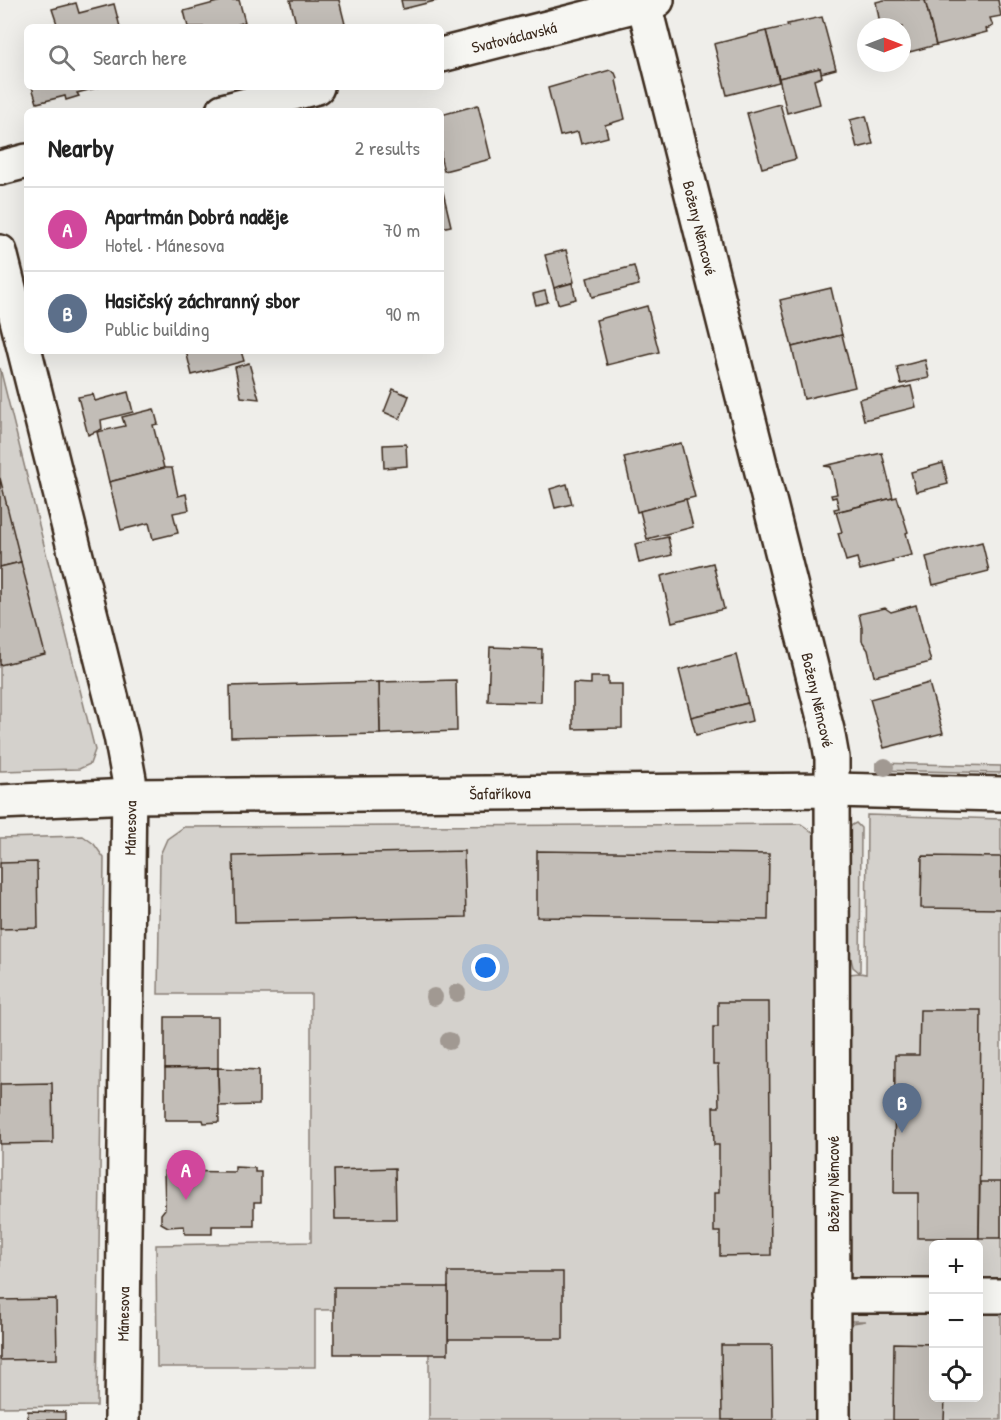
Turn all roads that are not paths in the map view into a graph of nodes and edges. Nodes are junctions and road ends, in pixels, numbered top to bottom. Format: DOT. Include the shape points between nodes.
graph roads {
  1 [pos="647,1"];
  2 [pos="444,54"];
  3 [pos="305,90"];
  4 [pos="235,108"];
  5 [pos="24,162"];
  6 [pos="0,168"];
  7 [pos="0,252"];
  8 [pos="24,348"];
  9 [pos="26,354"];
  10 [pos="833,790"];
  11 [pos="1001,794"];
  12 [pos="130,796"];
  13 [pos="0,802"];
  14 [pos="832,1296"];
  15 [pos="929,1296"];
  16 [pos="983,1296"];
  17 [pos="1001,1296"];
  18 [pos="122,1420"];
  19 [pos="833,1420"];
  1 -- 2 [label="street, Svatováclavská"];
  1 -- 10 [label="street, Boženy Němcové" via="827,730"];
  3 -- 4 [label="street"];
  5 -- 6 [label="street"];
  7 -- 8 [label="street, Mánesova"];
  9 -- 12 [label="street, Mánesova" via="121,736"];
  10 -- 11 [label="street, Šafaříkova"];
  10 -- 12 [label="street, Šafaříkova"];
  10 -- 14 [label="street, Boženy Němcové"];
  12 -- 13 [label="street, Šafaříkova"];
  12 -- 18 [label="street, Mánesova"];
  14 -- 15 [label="street"];
  14 -- 19 [label="street, Boženy Němcové"];
  16 -- 17 [label="street"];
}
